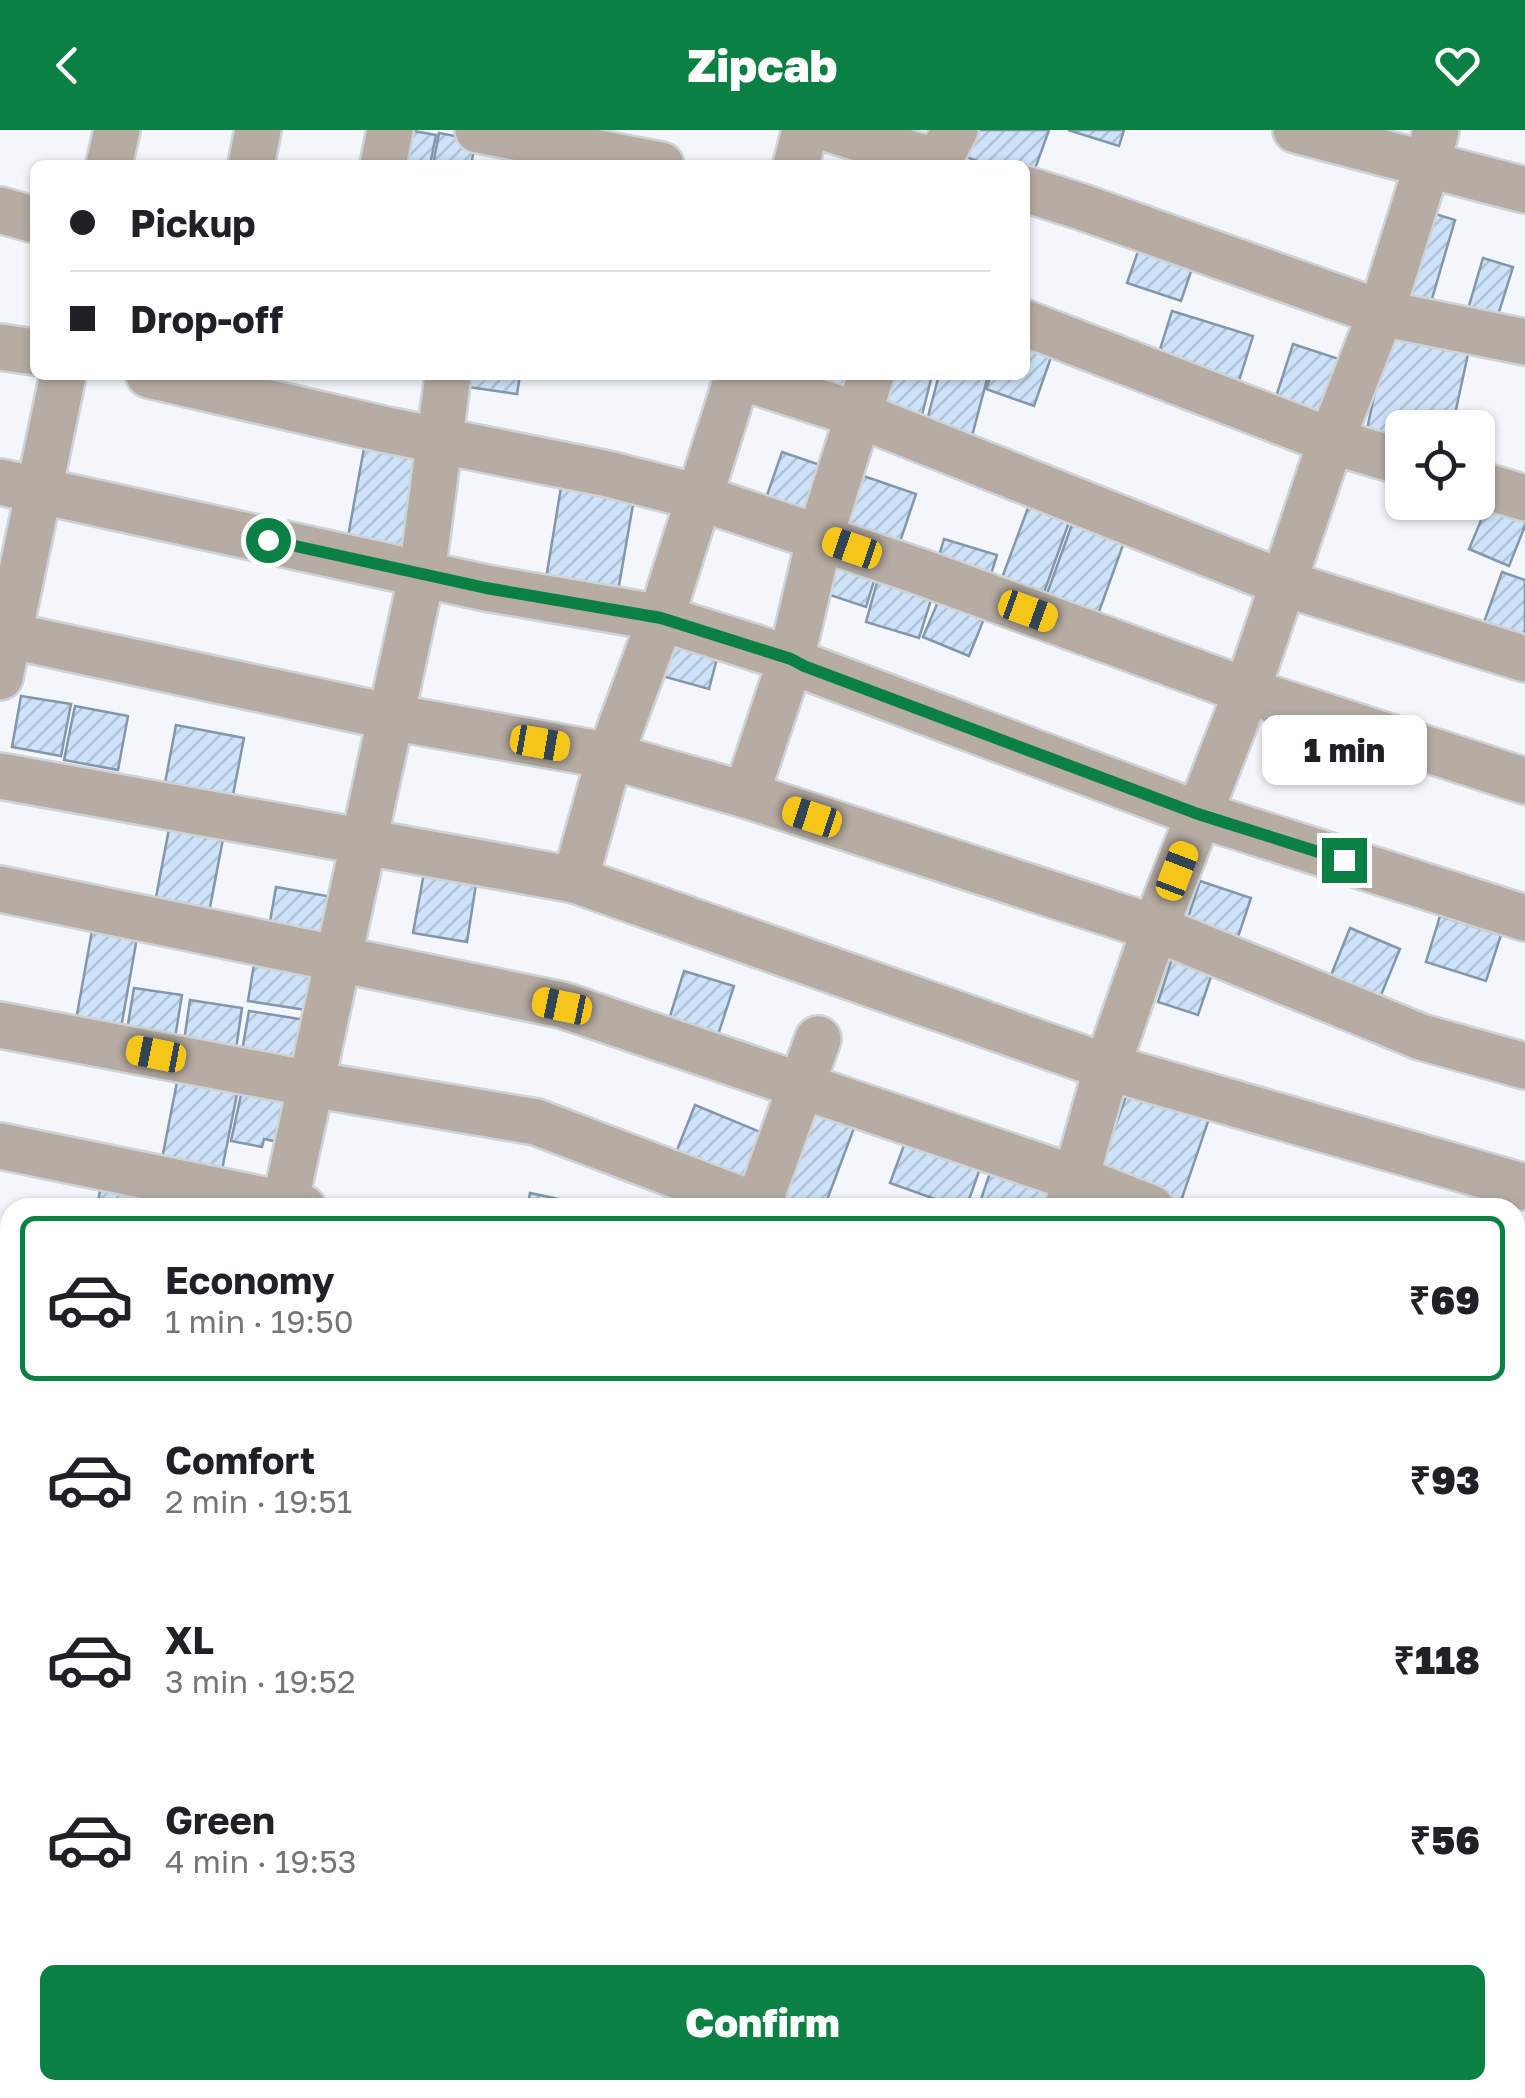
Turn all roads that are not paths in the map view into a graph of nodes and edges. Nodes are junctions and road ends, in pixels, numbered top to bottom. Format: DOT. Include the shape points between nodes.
graph roads {
  1 [pos="118,130"];
  2 [pos="258,130"];
  3 [pos="390,130"];
  4 [pos="805,130"];
  5 [pos="832,130"];
  6 [pos="1296,130"];
  7 [pos="486,139"];
  8 [pos="1431,148"];
  9 [pos="650,152"];
  10 [pos="944,156"];
  11 [pos="110,160"];
  12 [pos="252,160"];
  13 [pos="385,160"];
  14 [pos="797,160"];
  15 [pos="1525,190"];
  16 [pos="1030,191"];
  17 [pos="0,210"];
  18 [pos="30,219"];
  19 [pos="1381,313"];
  20 [pos="1030,324"];
  21 [pos="1525,342"];
  22 [pos="0,347"];
  23 [pos="30,351"];
  24 [pos="61,380"];
  25 [pos="171,380"];
  26 [pos="447,380"];
  27 [pos="735,380"];
  28 [pos="769,380"];
  29 [pos="865,395"];
  30 [pos="439,441"];
  31 [pos="1331,441"];
  32 [pos="1385,457"];
  33 [pos="19,486"];
  34 [pos="1495,489"];
  35 [pos="698,497"];
  36 [pos="1525,498"];
  37 [pos="820,537"];
  38 [pos="422,574"];
  39 [pos="1283,583"];
  40 [pos="661,618"];
  41 [pos="4,656"];
  42 [pos="791,659"];
  43 [pos="1525,659"];
  44 [pos="1247,690"];
  45 [pos="391,717"];
  46 [pos="610,756"];
  47 [pos="0,776"];
  48 [pos="1525,781"];
  49 [pos="746,795"];
  50 [pos="1198,814"];
  51 [pos="364,840"];
  52 [pos="574,880"];
  53 [pos="0,889"];
  54 [pos="1525,918"];
  55 [pos="1155,928"];
  56 [pos="338,959"];
  57 [pos="0,1025"];
  58 [pos="818,1039"];
  59 [pos="1525,1066"];
  60 [pos="1107,1067"];
  61 [pos="311,1084"];
  62 [pos="800,1086"];
  63 [pos="0,1146"];
  64 [pos="1525,1187"];
  65 [pos="1072,1193"];
  66 [pos="252,1198"];
  67 [pos="292,1198"];
  68 [pos="735,1198"];
  69 [pos="762,1198"];
  70 [pos="1098,1198"];
  1 -- 11 [label="street"];
  2 -- 12 [label="street"];
  3 -- 13 [label="street"];
  4 -- 14 [label="street"];
  5 -- 10 [label="street"];
  6 -- 8 [label="street"];
  7 -- 9 [label="street"];
  8 -- 15 [label="street"];
  8 -- 19 [label="street"];
  16 -- 19 [label="street"];
  17 -- 18 [label="street"];
  19 -- 21 [label="street"];
  19 -- 31 [label="street"];
  20 -- 31 [label="street"];
  22 -- 23 [label="street"];
  24 -- 33 [label="street"];
  25 -- 30 [label="street"];
  26 -- 30 [label="street"];
  27 -- 35 [label="street"];
  28 -- 29 [label="street"];
  29 -- 37 [label="street"];
  29 -- 39 [label="street"];
  30 -- 35 [label="street"];
  30 -- 38 [label="street"];
  31 -- 32 [label="street"];
  31 -- 39 [label="street"];
  33 -- 38 [label="street"];
  33 -- 41 [label="street"];
  34 -- 36 [label="street"];
  35 -- 37 [label="street"];
  35 -- 40 [label="street"];
  37 -- 42 [label="street"];
  37 -- 44 [label="street"];
  38 -- 40 [label="street"];
  38 -- 45 [label="street"];
  39 -- 43 [label="street"];
  39 -- 44 [label="street"];
  40 -- 42 [label="street"];
  40 -- 46 [label="street"];
  41 -- 45 [label="street"];
  42 -- 49 [label="street"];
  42 -- 50 [label="street"];
  44 -- 48 [label="street"];
  44 -- 50 [label="street"];
  45 -- 46 [label="street"];
  45 -- 51 [label="street"];
  46 -- 49 [label="street"];
  46 -- 52 [label="street"];
  47 -- 51 [label="street"];
  49 -- 55 [label="street"];
  50 -- 54 [label="street"];
  50 -- 55 [label="street"];
  51 -- 52 [label="street"];
  51 -- 56 [label="street"];
  52 -- 60 [label="street"];
  53 -- 56 [label="street"];
  55 -- 59 [label="street" via="1421,1037"];
  55 -- 60 [label="street"];
  56 -- 61 [label="street"];
  56 -- 62 [label="street" via="562,1006"];
  57 -- 61 [label="street"];
  58 -- 62 [label="street"];
  60 -- 64 [label="street"];
  60 -- 65 [label="street"];
  61 -- 67 [label="street"];
  61 -- 68 [label="street" via="536,1122"];
  62 -- 65 [label="street"];
  62 -- 69 [label="street"];
  63 -- 66 [label="street"];
  65 -- 70 [label="street"];
}
